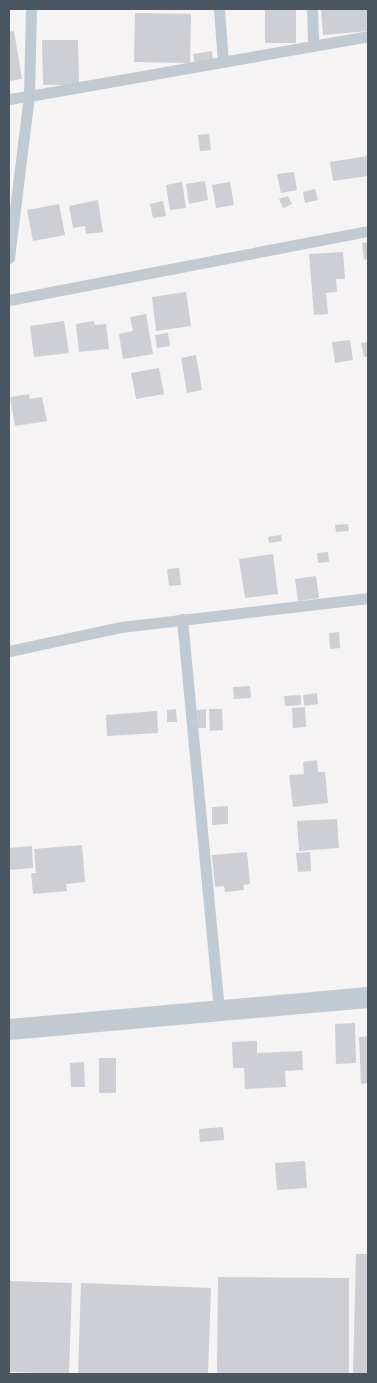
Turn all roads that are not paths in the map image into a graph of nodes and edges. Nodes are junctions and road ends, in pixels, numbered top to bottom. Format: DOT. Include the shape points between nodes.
graph roads {
  1 [pos="31,9"];
  2 [pos="219,9"];
  3 [pos="312,9"];
  4 [pos="368,36"];
  5 [pos="313,46"];
  6 [pos="224,62"];
  7 [pos="29,96"];
  8 [pos="9,99"];
  9 [pos="11,213"];
  10 [pos="368,231"];
  11 [pos="9,258"];
  12 [pos="9,300"];
  13 [pos="368,598"];
  14 [pos="182,619"];
  15 [pos="9,651"];
  16 [pos="368,997"];
  17 [pos="219,1010"];
  18 [pos="9,1029"];
  1 -- 7 [label="lane"];
  2 -- 6 [label="lane"];
  3 -- 5 [label="lane"];
  4 -- 5 [label="lane"];
  5 -- 6 [label="lane"];
  6 -- 7 [label="lane"];
  7 -- 8 [label="lane"];
  7 -- 9 [label="lane"];
  9 -- 11 [label="lane"];
  10 -- 12 [label="lane"];
  13 -- 14 [label="lane"];
  14 -- 15 [label="lane" via="121,627"];
  14 -- 17 [label="lane"];
  16 -- 17 [label="street"];
  17 -- 18 [label="street"];
}
